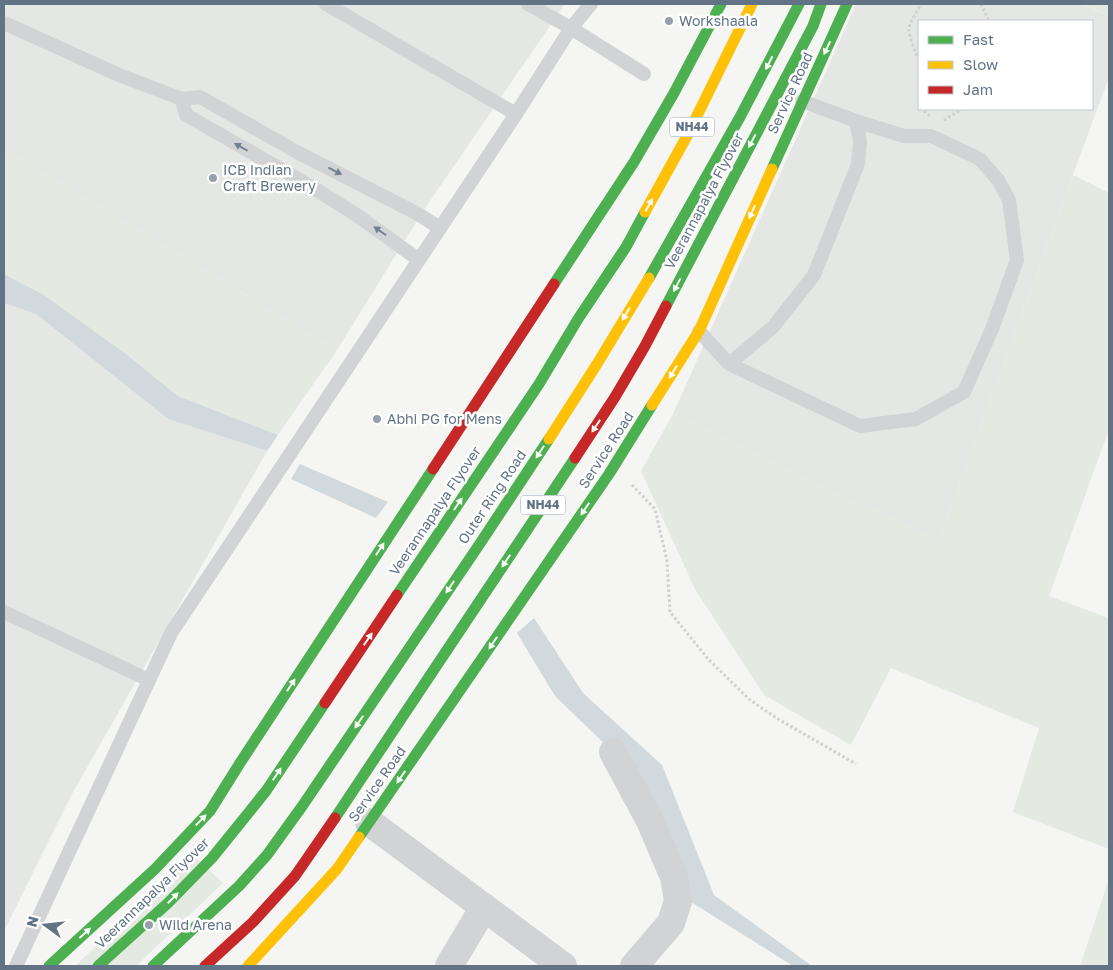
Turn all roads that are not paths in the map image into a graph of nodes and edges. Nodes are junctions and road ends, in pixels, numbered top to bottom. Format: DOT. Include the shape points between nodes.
graph roads {
  1 [pos="326,4"];
  2 [pos="528,4"];
  3 [pos="591,4"];
  4 [pos="721,4"];
  5 [pos="752,4"];
  6 [pos="799,4"];
  7 [pos="821,4"];
  8 [pos="847,4"];
  9 [pos="4,23"];
  10 [pos="572,28"];
  11 [pos="644,74"];
  12 [pos="182,98"];
  13 [pos="802,101"];
  14 [pos="516,114"];
  15 [pos="856,121"];
  16 [pos="440,228"];
  17 [pos="419,260"];
  18 [pos="699,331"];
  19 [pos="728,364"];
  20 [pos="4,612"];
  21 [pos="149,680"];
  22 [pos="613,752"];
  23 [pos="369,822"];
  24 [pos="484,907"];
  25 [pos="16,966"];
  26 [pos="49,966"];
  27 [pos="98,966"];
  28 [pos="153,966"];
  29 [pos="205,966"];
  30 [pos="248,966"];
  31 [pos="449,966"];
  32 [pos="563,966"];
  33 [pos="634,966"];
  1 -- 14 [label="lane"];
  2 -- 10 [label="lane"];
  3 -- 10 [label="lane"];
  26 -- 4 [label="main road, one-way" via="156,869 210,811 634,162"];
  27 -- 5 [label="main road, Veerannapalya Flyover / NH44, one-way" via="212,858 266,791 539,384 626,248 687,136"];
  6 -- 28 [label="main road, Outer Ring Road / NH44, one-way" via="766,70 651,273 531,467 267,855"];
  7 -- 29 [label="main road, Veerannapalya Flyover / NH44, one-way" via="813,26 615,397 295,876 253,922"];
  8 -- 13 [label="main road, Service Road, one-way"];
  9 -- 12 [label="lane" via="119,75"];
  10 -- 11 [label="lane"];
  10 -- 14 [label="lane"];
  12 -- 16 [label="lane, one-way" via="200,97"];
  17 -- 12 [label="lane, one-way" via="317,190 186,115"];
  13 -- 15 [label="lane"];
  13 -- 18 [label="main road, Service Road, one-way"];
  14 -- 16 [label="lane"];
  15 -- 19 [label="lane" via="860,142 858,164 814,274 773,328"];
  15 -- 19 [label="lane" via="904,136 931,136 980,159 998,180 1009,200 1017,260 992,329 964,392 916,419 860,426"];
  16 -- 17 [label="lane"];
  17 -- 21 [label="lane" via="171,633"];
  18 -- 19 [label="lane"];
  18 -- 23 [label="main road, Service Road, one-way" via="609,474"];
  20 -- 21 [label="lane"];
  21 -- 25 [label="lane"];
  22 -- 33 [label="street" via="650,821 674,877 678,901 671,923"];
  23 -- 24 [label="street"];
  23 -- 30 [label="main road, Service Road" via="337,869"];
  24 -- 31 [label="street"];
  24 -- 32 [label="street"];
}
